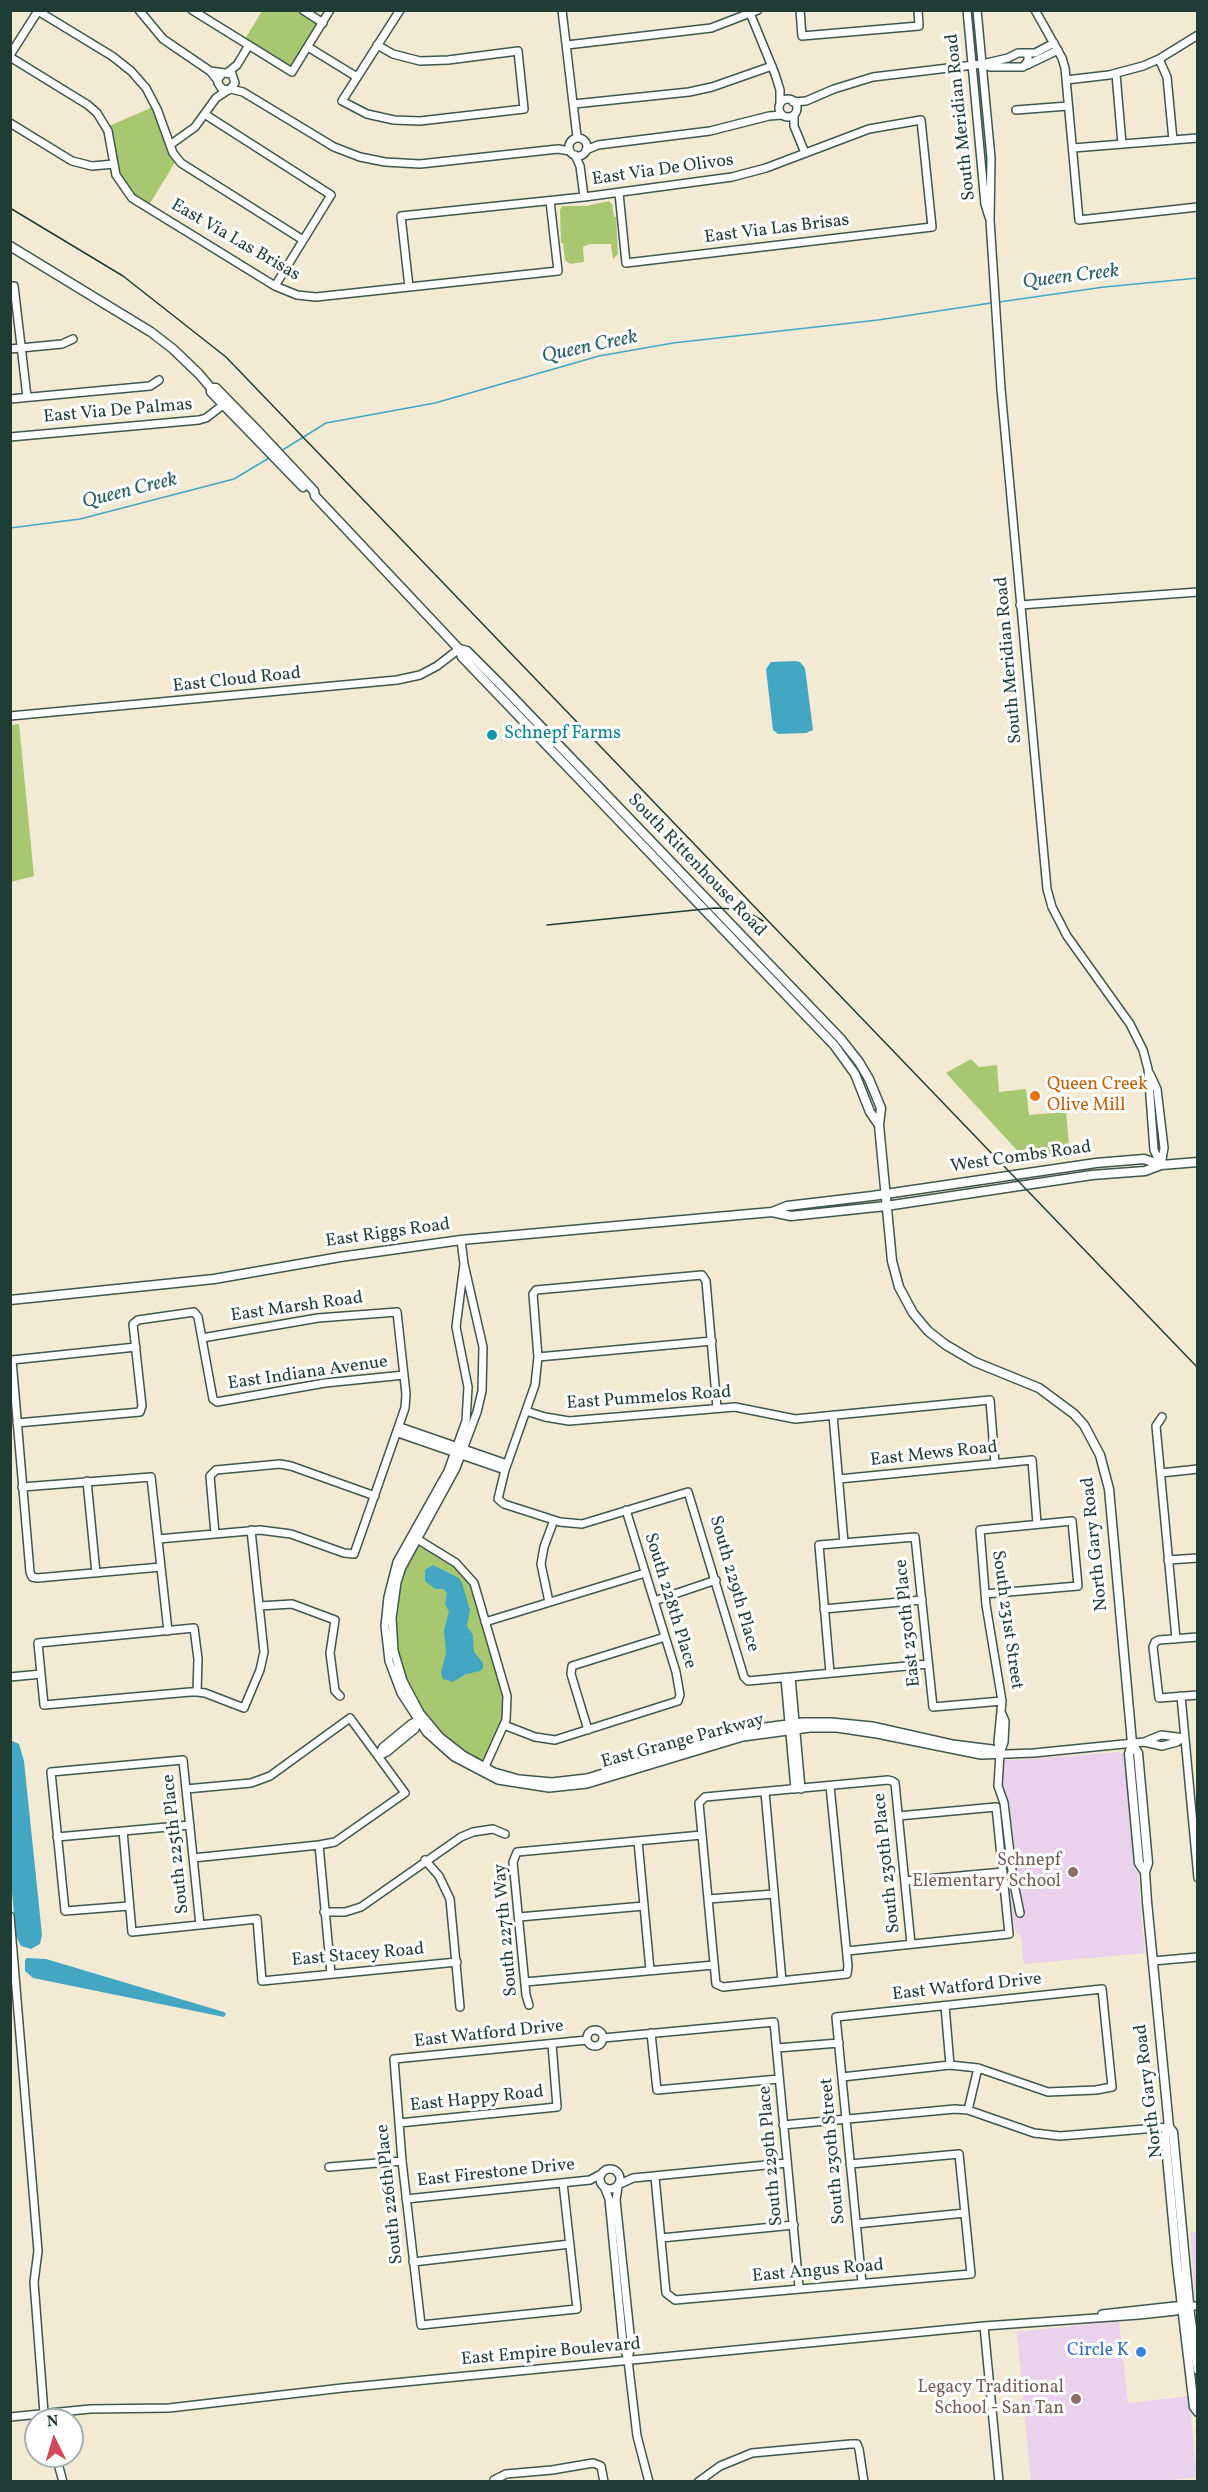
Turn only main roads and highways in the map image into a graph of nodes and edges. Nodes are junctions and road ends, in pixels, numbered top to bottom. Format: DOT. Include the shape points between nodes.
graph roads {
  1 [pos="10,246"];
  2 [pos="211,388"];
  3 [pos="254,432"];
  4 [pos="459,649"];
  5 [pos="830,1041"];
  6 [pos="861,1066"];
  7 [pos="855,1074"];
  8 [pos="877,1098"];
  9 [pos="879,1125"];
  10 [pos="1197,1162"];
  11 [pos="1161,1165"];
  12 [pos="885,1194"];
  13 [pos="886,1206"];
  14 [pos="772,1212"];
  15 [pos="10,1300"];
  16 [pos="1169,2127"];
  17 [pos="1189,2306"];
  18 [pos="1197,2370"];
  19 [pos="1197,2412"];
  1 -- 2 [label="main road, South Rittenhouse Road" via="151,332 189,363"];
  2 -- 3 [label="main road, South Rittenhouse Road" via="223,405"];
  2 -- 3 [label="main road, South Rittenhouse Road" via="216,388"];
  3 -- 4 [label="main road, South Rittenhouse Road" via="314,491"];
  4 -- 5 [label="main road, South Rittenhouse Road" via="462,657"];
  4 -- 6 [label="main road, South Rittenhouse Road" via="467,651 501,685 840,1038"];
  5 -- 6 [label="main road" via="838,1042"];
  5 -- 7 [label="main road, South Rittenhouse Road"];
  6 -- 8 [label="main road, South Rittenhouse Road"];
  7 -- 8 [label="main road" via="864,1080 870,1095"];
  7 -- 9 [label="main road, South Rittenhouse Road"];
  8 -- 9 [label="main road, South Rittenhouse Road" via="881,1108"];
  9 -- 12 [label="main road, South Rittenhouse Road"];
  10 -- 11 [label="main road, West Combs Road"];
  11 -- 12 [label="main road, West Combs Road" via="1144,1159 1096,1163"];
  11 -- 13 [label="main road, West Combs Road" via="1145,1171 1092,1175"];
  12 -- 13 [label="main road, North Gary Road"];
  12 -- 14 [label="main road, East Riggs Road" via="787,1206"];
  13 -- 14 [label="main road, East Riggs Road" via="791,1216"];
  13 -- 16 [label="main road, North Gary Road" via="896,1281 920,1322 961,1354 1040,1388 1056,1399 1084,1425 1100,1455 1109,1490 1132,1743 1138,1753"];
  14 -- 15 [label="main road, East Riggs Road" via="461,1240 203,1280"];
  16 -- 17 [label="main road, North Gary Road" via="1173,2132"];
  16 -- 17 [label="main road, North Gary Road" via="1165,2135 1177,2264"];
  17 -- 18 [label="main road"];
  17 -- 19 [label="main road, North Gary Road"];
}
